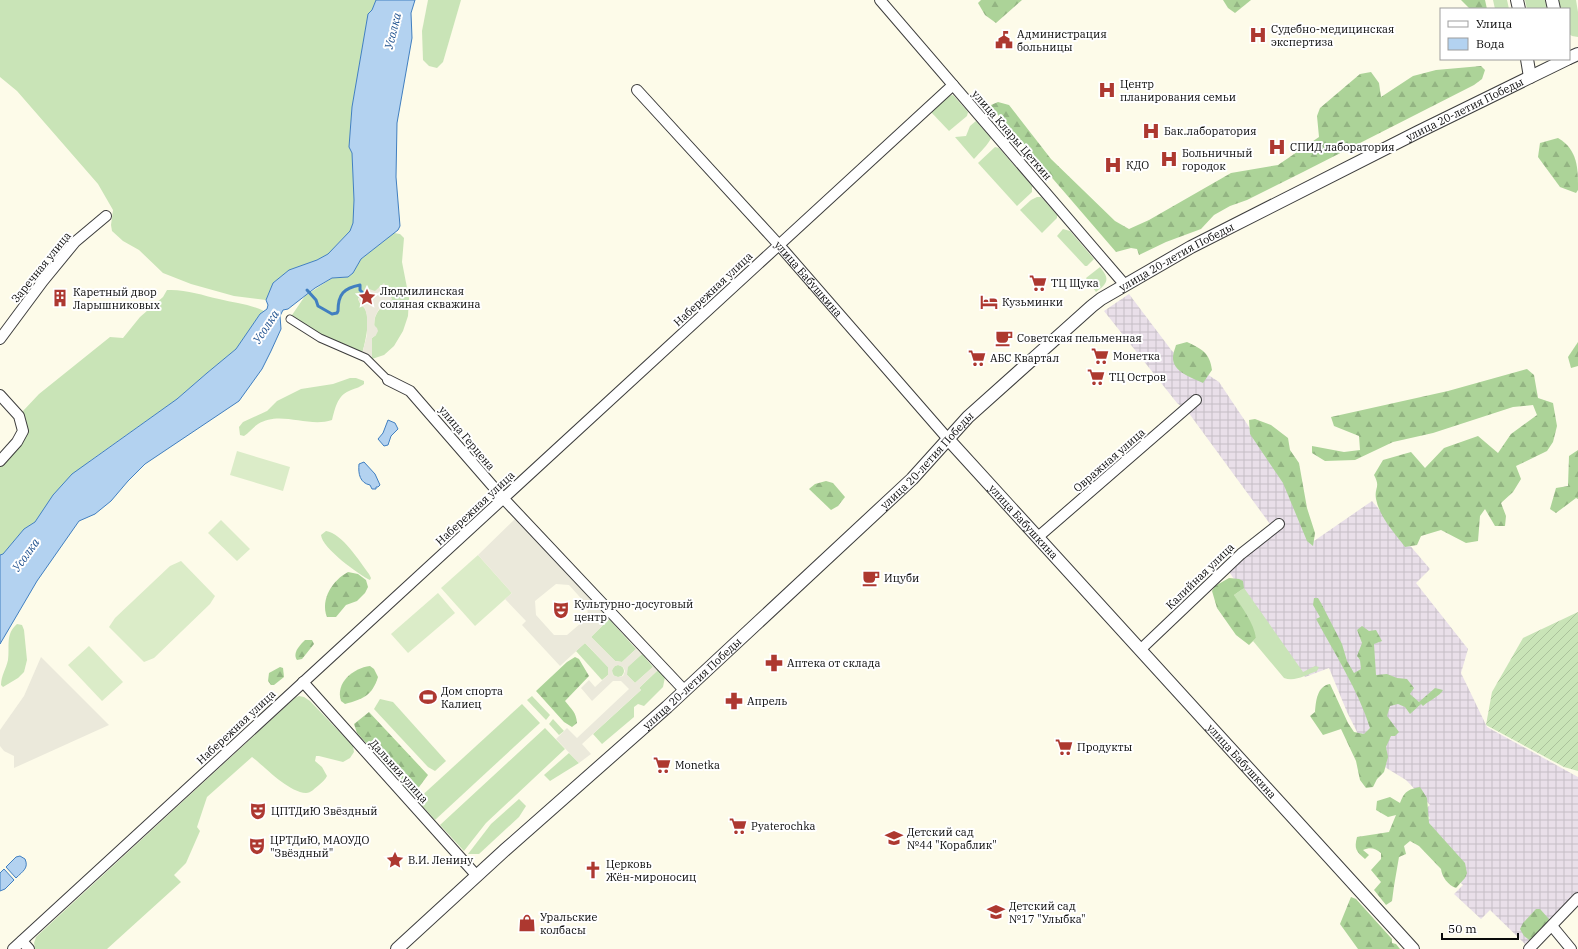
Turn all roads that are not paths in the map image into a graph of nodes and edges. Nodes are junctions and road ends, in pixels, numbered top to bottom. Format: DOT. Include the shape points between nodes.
graph roads {
  1 [pos="880,0"];
  2 [pos="1527,60"];
  3 [pos="1563,60"];
  4 [pos="1530,77"];
  5 [pos="953,85"];
  6 [pos="637,90"];
  7 [pos="106,216"];
  8 [pos="779,245"];
  9 [pos="1125,285"];
  10 [pos="290,319"];
  11 [pos="0,339"];
  12 [pos="388,380"];
  13 [pos="0,395"];
  14 [pos="1196,400"];
  15 [pos="948,439"];
  16 [pos="0,461"];
  17 [pos="503,498"];
  18 [pos="1279,524"];
  19 [pos="1038,537"];
  20 [pos="1140,650"];
  21 [pos="303,682"];
  22 [pos="684,690"];
  23 [pos="477,876"];
  24 [pos="1578,898"];
  25 [pos="1552,926"];
  26 [pos="22,941"];
  27 [pos="13,949"];
  28 [pos="29,949"];
  29 [pos="397,949"];
  30 [pos="1413,949"];
  31 [pos="1529,949"];
  32 [pos="1571,949"];
  1 -- 5 [label="street, улица Клары Цеткин"];
  2 -- 4 [label="street"];
  3 -- 4 [label="street, улица 20-летия Победы"];
  4 -- 9 [label="street, улица 20-летия Победы" via="1191,247"];
  5 -- 8 [label="street, Набережная улица"];
  5 -- 9 [label="street, улица Клары Цеткин"];
  6 -- 8 [label="street, улица Бабушкина"];
  7 -- 11 [label="street, Заречная улица" via="75,242"];
  8 -- 15 [label="street, улица Бабушкина"];
  8 -- 17 [label="street, Набережная улица"];
  9 -- 15 [label="street, улица 20-летия Победы" via="1092,306 968,417"];
  10 -- 12 [label="street, улица Герцена" via="320,338 366,358"];
  12 -- 17 [label="street, улица Герцена" via="410,391"];
  13 -- 16 [label="street" via="19,416 23,431"];
  14 -- 19 [label="street, Овражная улица"];
  15 -- 19 [label="street, улица Бабушкина"];
  15 -- 22 [label="street, улица 20-летия Победы" via="912,479"];
  17 -- 21 [label="street, Набережная улица"];
  17 -- 22 [label="street, улица Герцена"];
  18 -- 20 [label="street, Калийная улица" via="1241,554"];
  19 -- 20 [label="street, улица Бабушкина"];
  20 -- 30 [label="street, улица Бабушкина"];
  21 -- 23 [label="street, Дальняя улица"];
  21 -- 26 [label="street, Набережная улица"];
  22 -- 23 [label="street, улица 20-летия Победы"];
  23 -- 29 [label="street, улица 20-летия Победы"];
  24 -- 25 [label="street"];
  25 -- 31 [label="street"];
  25 -- 32 [label="street"];
  26 -- 27 [label="street, Набережная улица"];
  26 -- 28 [label="street"];
}
